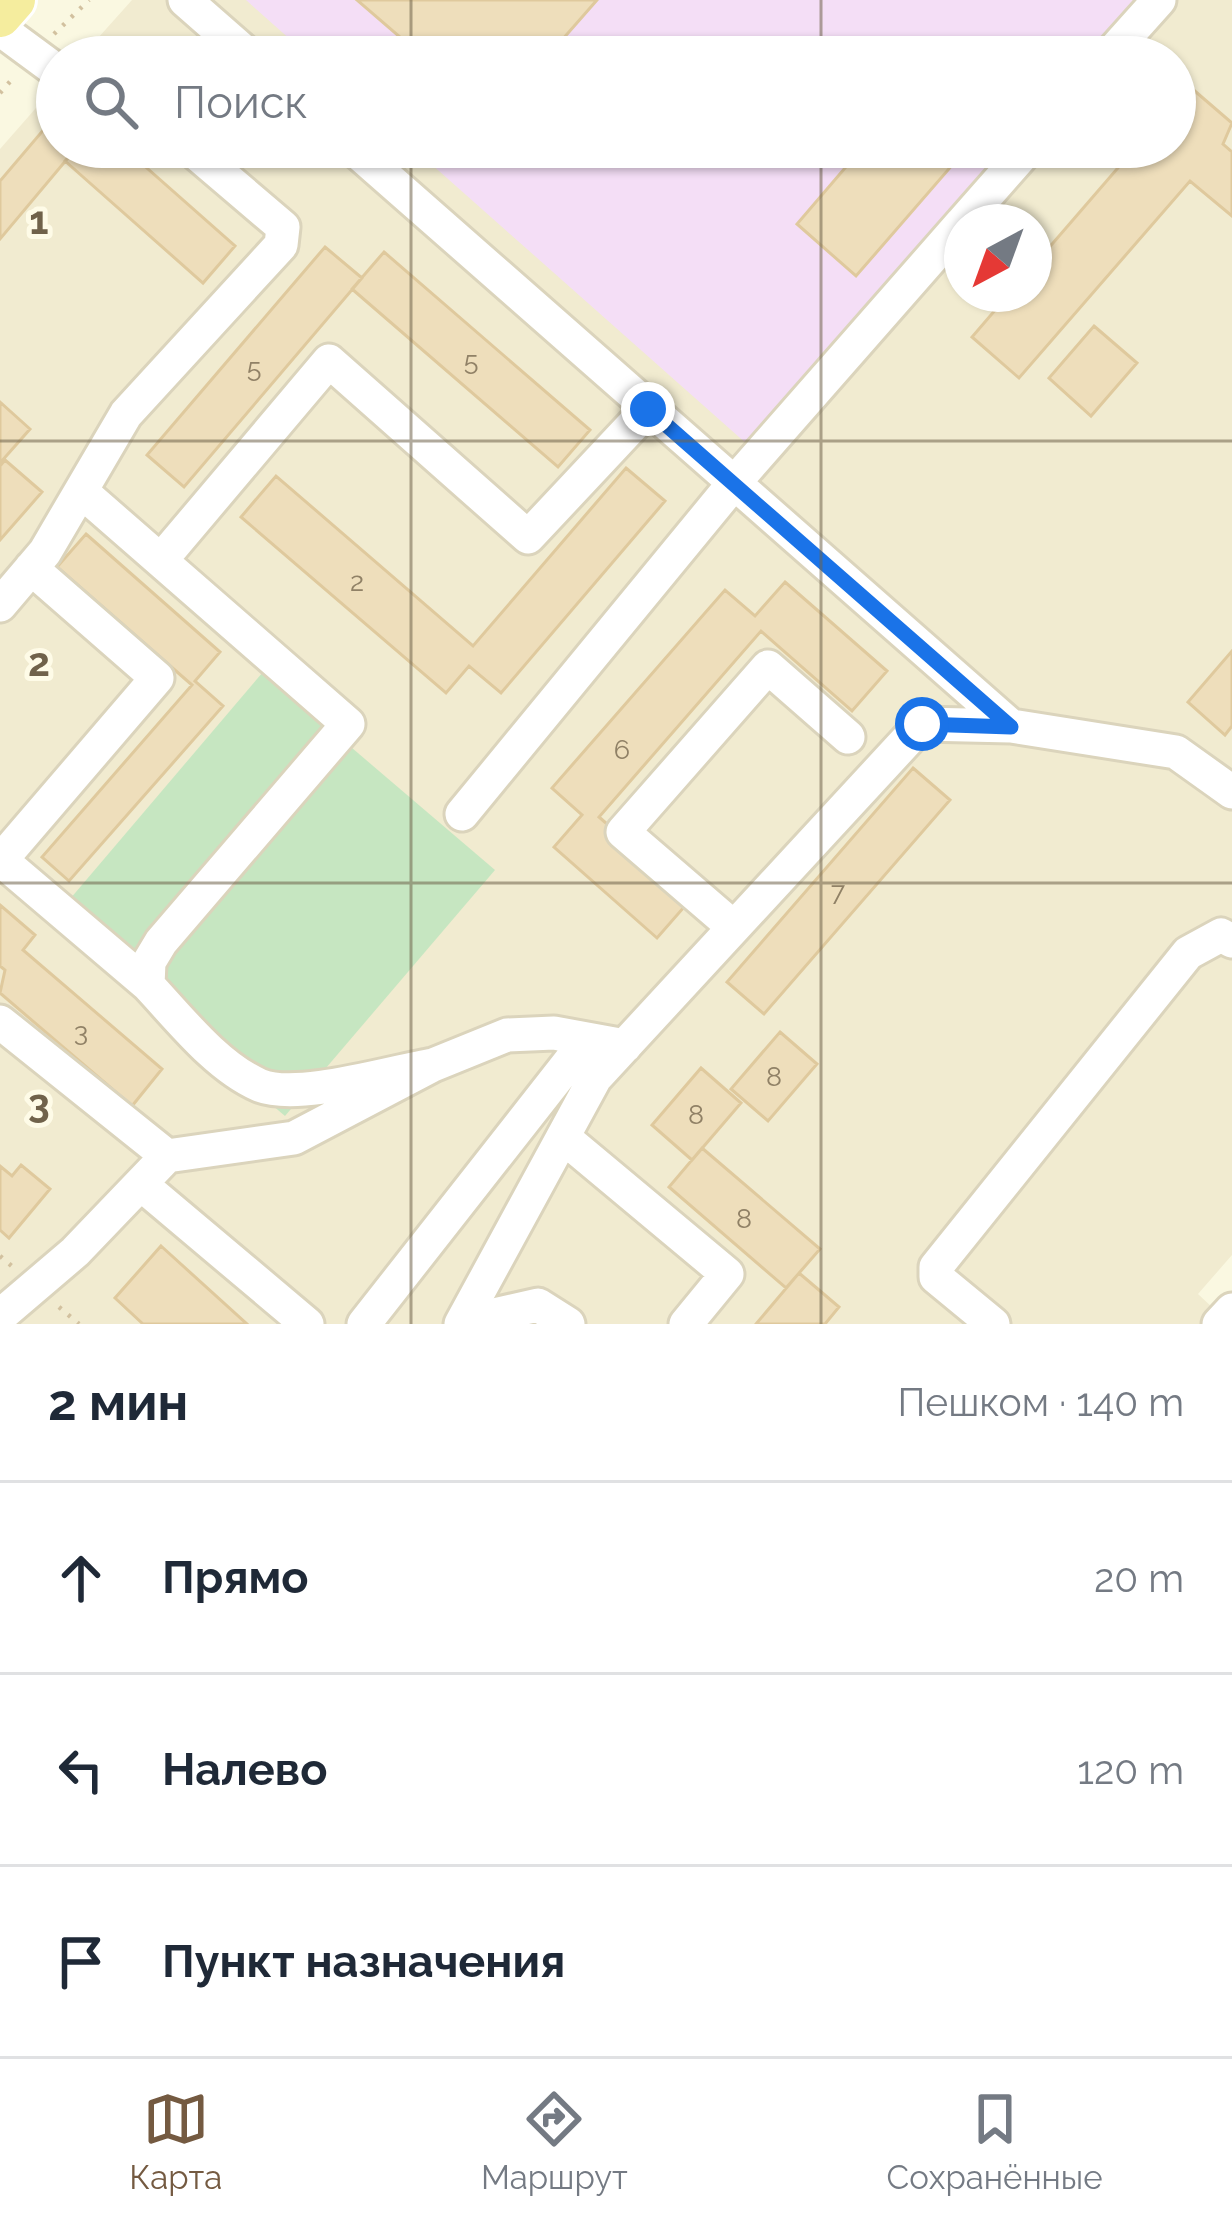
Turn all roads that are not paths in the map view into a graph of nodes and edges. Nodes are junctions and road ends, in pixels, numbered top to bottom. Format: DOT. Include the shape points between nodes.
graph roads {
  1 [pos="14,0"];
  2 [pos="185,0"];
  3 [pos="1159,0"];
  4 [pos="0,16"];
  5 [pos="0,29"];
  6 [pos="226,36"];
  7 [pos="1127,36"];
  8 [pos="36,56"];
  9 [pos="214,168"];
  10 [pos="376,168"];
  11 [pos="1011,168"];
  12 [pos="980,204"];
  13 [pos="944,245"];
  14 [pos="648,409"];
  15 [pos="734,483"];
  16 [pos="82,492"];
  17 [pos="161,560"];
  18 [pos="31,568"];
  19 [pos="0,605"];
  20 [pos="1011,727"];
  21 [pos="848,737"];
  22 [pos="1232,792"];
  23 [pos="462,814"];
  24 [pos="0,860"];
  25 [pos="731,925"];
  26 [pos="1232,941"];
  27 [pos="148,985"];
  28 [pos="0,1022"];
  29 [pos="586,1041"];
  30 [pos="625,1046"];
  31 [pos="433,1065"];
  32 [pos="563,1137"];
  33 [pos="167,1156"];
  34 [pos="142,1185"];
  35 [pos="1232,1310"];
  36 [pos="0,1316"];
  37 [pos="462,1323"];
  38 [pos="307,1324"];
  39 [pos="364,1324"];
  40 [pos="568,1324"];
  41 [pos="686,1324"];
  42 [pos="992,1324"];
  43 [pos="1219,1324"];
  1 -- 4 [label="main road"];
  2 -- 6 [label="street"];
  3 -- 7 [label="street"];
  5 -- 8 [label="street"];
  9 -- 16 [label="street" via="283,227 281,245 126,414"];
  10 -- 14 [label="street"];
  11 -- 12 [label="street"];
  13 -- 15 [label="street"];
  14 -- 15 [label="street"];
  14 -- 17 [label="street" via="528,537 329,361"];
  15 -- 20 [label="street"];
  15 -- 23 [label="street"];
  16 -- 17 [label="street"];
  16 -- 18 [label="street"];
  17 -- 27 [label="street" via="348,724 161,942 148,962"];
  18 -- 19 [label="street"];
  18 -- 24 [label="street" via="157,678"];
  20 -- 22 [label="street" via="1176,752"];
  20 -- 25 [label="street" via="922,724"];
  21 -- 25 [label="street" via="768,667 623,832"];
  24 -- 27 [label="street"];
  25 -- 30 [label="street"];
  26 -- 42 [label="street" via="1221,935 1188,953 936,1267 936,1277"];
  27 -- 31 [label="street" via="202,1042 259,1085 293,1090"];
  28 -- 33 [label="street"];
  29 -- 30 [label="street"];
  29 -- 31 [label="street" via="507,1035"];
  29 -- 39 [label="street"];
  30 -- 32 [label="street" via="595,1078"];
  31 -- 33 [label="street" via="294,1138"];
  32 -- 37 [label="street"];
  32 -- 41 [label="street" via="727,1274"];
  33 -- 34 [label="street"];
  34 -- 36 [label="street"];
  34 -- 38 [label="street"];
  35 -- 43 [label="street"];
  37 -- 40 [label="street" via="538,1306"];
}
